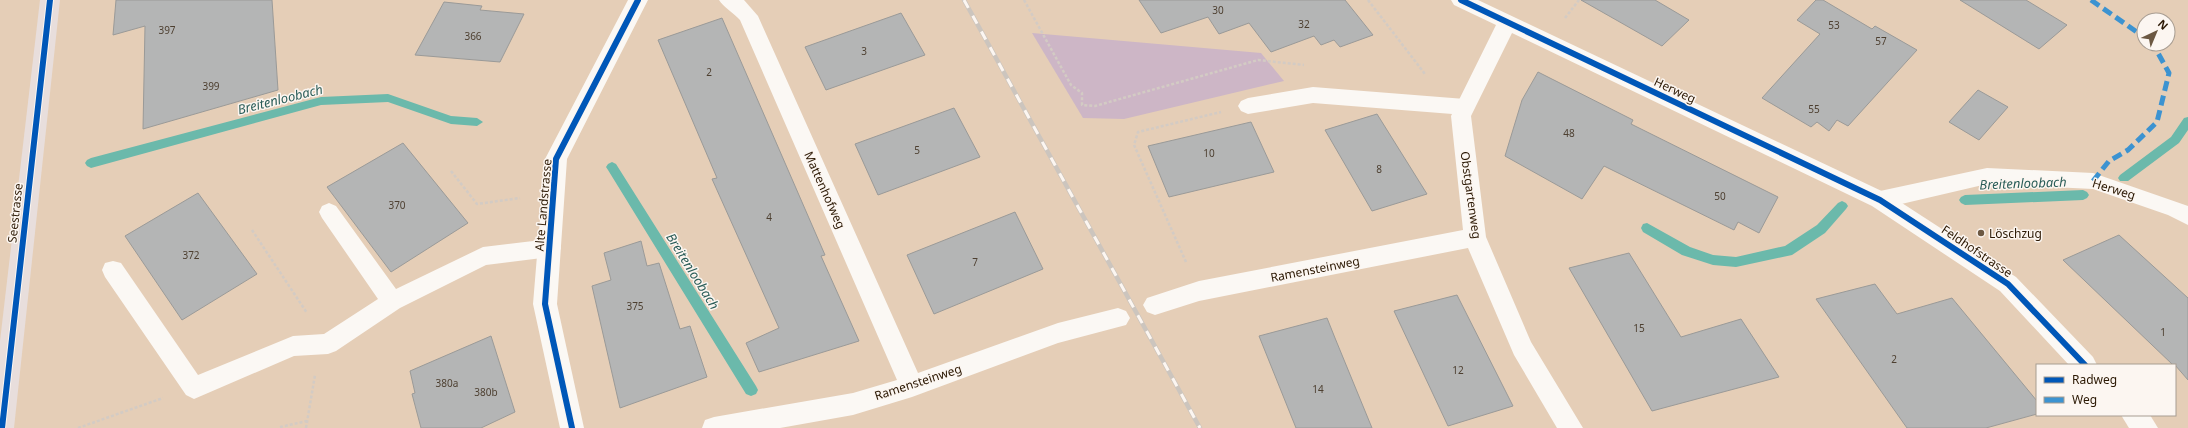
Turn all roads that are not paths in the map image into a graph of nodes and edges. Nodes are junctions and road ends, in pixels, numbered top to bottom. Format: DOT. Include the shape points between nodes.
graph roads {
  1 [pos="50,0"];
  2 [pos="638,0"];
  3 [pos="729,0"];
  4 [pos="1461,0"];
  5 [pos="1507,23"];
  6 [pos="1469,99"];
  7 [pos="1248,106"];
  8 [pos="1880,200"];
  9 [pos="329,212"];
  10 [pos="2188,216"];
  11 [pos="1475,237"];
  12 [pos="550,248"];
  13 [pos="113,270"];
  14 [pos="392,301"];
  15 [pos="1156,305"];
  16 [pos="1118,318"];
  17 [pos="2084,364"];
  18 [pos="912,386"];
  19 [pos="2134,416"];
  20 [pos="2,428"];
  21 [pos="572,428"];
  22 [pos="714,428"];
  23 [pos="1571,428"];
  24 [pos="2146,428"];
  1 -- 20 [label="main road, Seestrasse"];
  2 -- 12 [label="street, Alte Landstrasse" via="556,160"];
  3 -- 18 [label="street, Mattenhofweg" via="748,16"];
  4 -- 5 [label="street, Herweg"];
  5 -- 6 [label="street, Obstgartenweg"];
  5 -- 8 [label="street, Herweg"];
  6 -- 7 [label="lane" via="1313,95"];
  6 -- 11 [label="street, Obstgartenweg" via="1461,116"];
  8 -- 10 [label="lane, Herweg" via="1987,176 2093,181"];
  8 -- 17 [label="street, Feldhofstrasse" via="2008,284"];
  9 -- 14 [label="lane"];
  11 -- 15 [label="street, Ramensteinweg" via="1199,291"];
  11 -- 23 [label="street, Obstgartenweg" via="1522,348"];
  12 -- 14 [label="lane" via="483,256"];
  12 -- 21 [label="street, Alte Landstrasse" via="545,304"];
  13 -- 14 [label="lane" via="194,388 293,346 324,344"];
  16 -- 18 [label="street, Ramensteinweg" via="1058,333"];
  18 -- 22 [label="street, Ramensteinweg" via="853,404"];
  19 -- 24 [label="street"];
}
